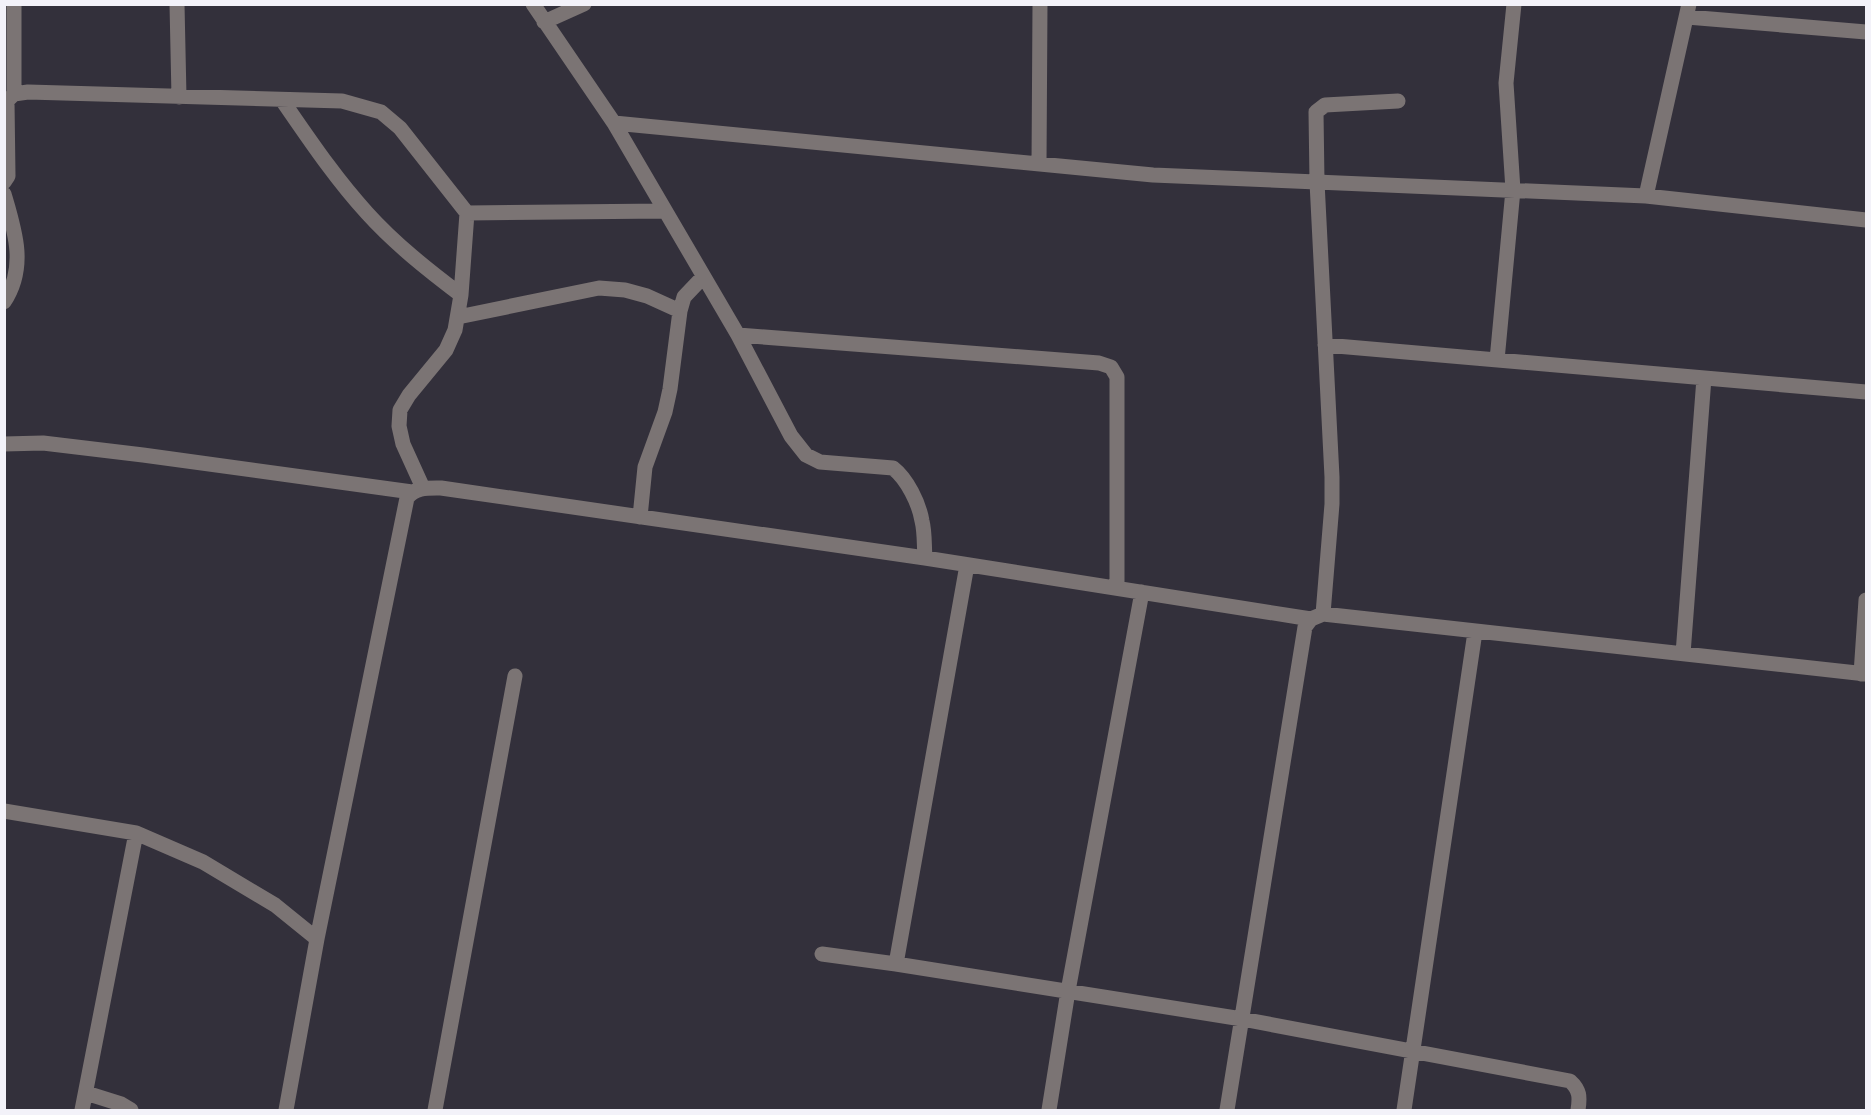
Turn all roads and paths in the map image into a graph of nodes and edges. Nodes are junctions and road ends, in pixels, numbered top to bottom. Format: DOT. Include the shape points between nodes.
graph roads {
  1 [pos="14,4"];
  2 [pos="177,4"];
  3 [pos="533,4"];
  4 [pos="584,4"];
  5 [pos="1040,4"];
  6 [pos="1514,4"];
  7 [pos="1688,11"];
  8 [pos="544,21"];
  9 [pos="1866,32"];
  10 [pos="14,94"];
  11 [pos="179,97"];
  12 [pos="282,99"];
  13 [pos="1398,101"];
  14 [pos="614,123"];
  15 [pos="1039,164"];
  16 [pos="4,182"];
  17 [pos="1317,182"];
  18 [pos="1513,190"];
  19 [pos="4,194"];
  20 [pos="1646,196"];
  21 [pos="665,211"];
  22 [pos="467,213"];
  23 [pos="1866,220"];
  24 [pos="703,277"];
  25 [pos="461,295"];
  26 [pos="4,302"];
  27 [pos="680,311"];
  28 [pos="458,317"];
  29 [pos="738,335"];
  30 [pos="1325,345"];
  31 [pos="1497,360"];
  32 [pos="1704,378"];
  33 [pos="1866,392"];
  34 [pos="4,444"];
  35 [pos="417,490"];
  36 [pos="640,517"];
  37 [pos="925,558"];
  38 [pos="968,565"];
  39 [pos="1117,588"];
  40 [pos="1142,592"];
  41 [pos="1866,600"];
  42 [pos="1317,617"];
  43 [pos="1475,632"];
  44 [pos="1683,654"];
  45 [pos="1864,674"];
  46 [pos="515,676"];
  47 [pos="4,811"];
  48 [pos="136,833"];
  49 [pos="318,939"];
  50 [pos="822,954"];
  51 [pos="896,964"];
  52 [pos="1068,991"];
  53 [pos="1242,1019"];
  54 [pos="1414,1052"];
  55 [pos="86,1093"];
  56 [pos="82,1110"];
  57 [pos="131,1110"];
  58 [pos="286,1110"];
  59 [pos="435,1110"];
  60 [pos="1049,1110"];
  61 [pos="1227,1110"];
  62 [pos="1404,1110"];
  63 [pos="1578,1110"];
  1 -- 10 [label="street"];
  2 -- 11 [label="street"];
  3 -- 8 [label="street"];
  4 -- 8 [label="street"];
  5 -- 15 [label="street"];
  6 -- 18 [label="street" via="1506,83"];
  7 -- 9 [label="street"];
  7 -- 20 [label="street"];
  8 -- 14 [label="street"];
  10 -- 11 [label="street"];
  10 -- 16 [label="street" via="7,101 8,176"];
  11 -- 12 [label="street"];
  12 -- 22 [label="street" via="342,101 381,112 400,128"];
  12 -- 25 [label="street" via="327,165 368,215"];
  13 -- 17 [label="street" via="1319,108"];
  14 -- 15 [label="street"];
  14 -- 21 [label="street"];
  15 -- 17 [label="street" via="1153,175"];
  17 -- 18 [label="street"];
  17 -- 30 [label="street"];
  18 -- 20 [label="street"];
  18 -- 31 [label="street"];
  19 -- 26 [label="street" via="17,238 18,262 13,289"];
  20 -- 23 [label="street"];
  21 -- 22 [label="street"];
  21 -- 24 [label="street"];
  22 -- 25 [label="street"];
  24 -- 27 [label="street" via="684,297"];
  24 -- 29 [label="street"];
  25 -- 28 [label="street"];
  27 -- 28 [label="street" via="636,293 599,288"];
  27 -- 36 [label="street" via="670,389 645,467"];
  28 -- 35 [label="street" via="446,350 400,410 399,426"];
  29 -- 37 [label="street" via="791,436 806,455 820,462 892,468 900,474 922,520"];
  29 -- 39 [label="street" via="1099,363 1111,368 1117,377"];
  30 -- 31 [label="street"];
  30 -- 42 [label="street" via="1332,504"];
  31 -- 32 [label="street"];
  32 -- 33 [label="street"];
  32 -- 44 [label="street"];
  34 -- 35 [label="street" via="43,443"];
  35 -- 36 [label="street" via="441,488"];
  35 -- 49 [label="street" via="407,498"];
  36 -- 37 [label="street"];
  37 -- 38 [label="street"];
  38 -- 39 [label="street"];
  38 -- 51 [label="street"];
  39 -- 40 [label="street"];
  40 -- 42 [label="street"];
  40 -- 52 [label="street"];
  41 -- 45 [label="street"];
  42 -- 43 [label="street"];
  42 -- 53 [label="street" via="1305,627"];
  43 -- 44 [label="street"];
  43 -- 54 [label="street"];
  44 -- 45 [label="street"];
  46 -- 59 [label="street"];
  47 -- 48 [label="street"];
  48 -- 49 [label="street" via="203,862 275,904"];
  48 -- 55 [label="street"];
  49 -- 58 [label="street"];
  50 -- 51 [label="street"];
  51 -- 52 [label="street"];
  52 -- 53 [label="street"];
  52 -- 60 [label="street"];
  53 -- 54 [label="street"];
  53 -- 61 [label="street"];
  54 -- 62 [label="street"];
  54 -- 63 [label="street" via="1570,1081 1580,1097"];
  55 -- 56 [label="street"];
  55 -- 57 [label="street"];
}
